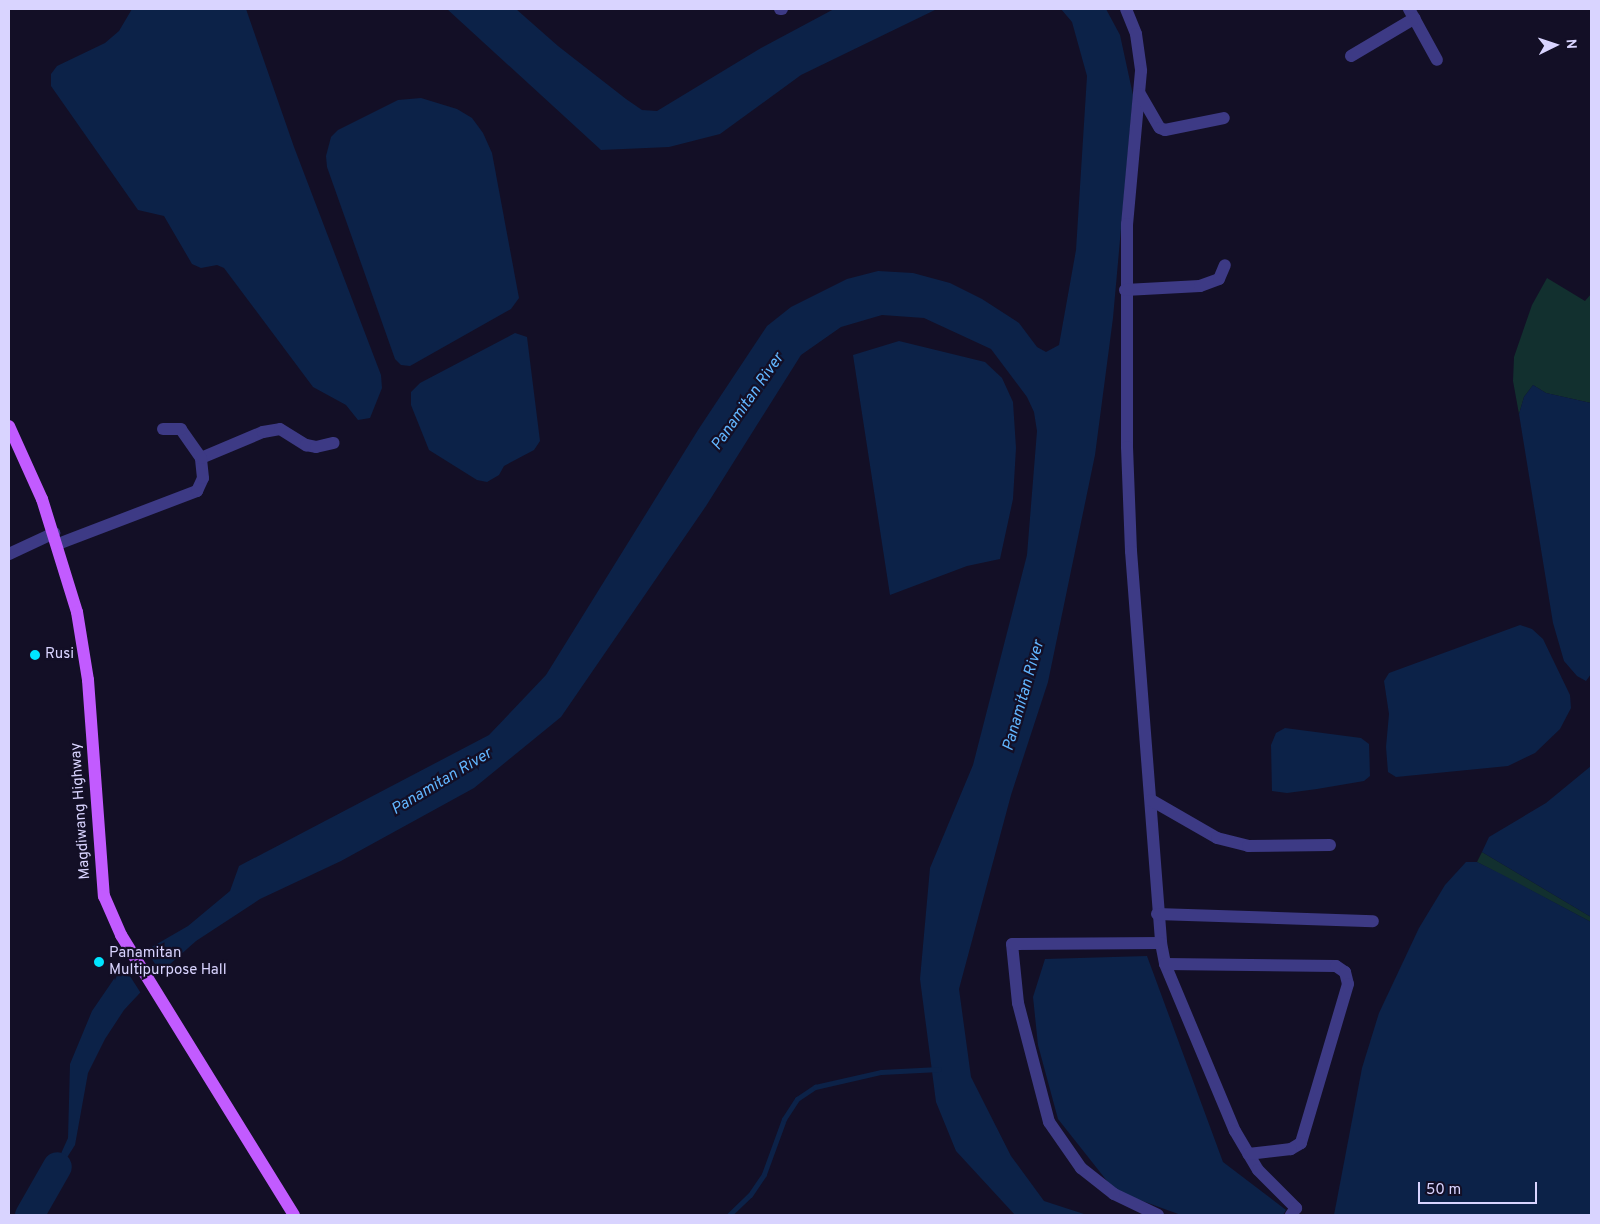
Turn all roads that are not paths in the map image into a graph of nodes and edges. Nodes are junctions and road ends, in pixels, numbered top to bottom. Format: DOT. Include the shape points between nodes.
graph roads {
  1 [pos="1126,9"];
  2 [pos="1412,14"];
  3 [pos="1351,56"];
  4 [pos="1437,60"];
  5 [pos="1140,94"];
  6 [pos="1224,118"];
  7 [pos="1225,265"];
  8 [pos="1126,290"];
  9 [pos="9,426"];
  10 [pos="163,430"];
  11 [pos="334,443"];
  12 [pos="201,458"];
  13 [pos="56,538"];
  14 [pos="9,554"];
  15 [pos="1151,800"];
  16 [pos="1330,845"];
  17 [pos="1157,914"];
  18 [pos="1373,921"];
  19 [pos="1161,943"];
  20 [pos="1165,964"];
  21 [pos="1248,1154"];
  22 [pos="294,1215"];
  23 [pos="1158,1215"];
  24 [pos="1291,1215"];
  1 -- 5 [label="street" via="1136,34"];
  2 -- 3 [label="street"];
  2 -- 4 [label="street"];
  5 -- 6 [label="street" via="1160,128 1165,130"];
  5 -- 8 [label="street" via="1127,224"];
  7 -- 8 [label="street" via="1219,279 1200,286"];
  8 -- 15 [label="street" via="1131,551"];
  9 -- 13 [label="main road, Magdiwang Highway"];
  10 -- 12 [label="street" via="181,430"];
  11 -- 12 [label="street" via="316,447 306,445 280,429 263,432"];
  12 -- 13 [label="street" via="203,478 197,491"];
  13 -- 14 [label="street"];
  13 -- 22 [label="main road, Magdiwang Highway" via="77,612 88,680 102,887 133,954"];
  15 -- 16 [label="street" via="1217,838 1248,846"];
  15 -- 17 [label="street"];
  17 -- 18 [label="street"];
  17 -- 19 [label="street"];
  19 -- 20 [label="street"];
  19 -- 23 [label="street" via="1012,944 1018,1003 1049,1122 1081,1168 1114,1194"];
  20 -- 21 [label="street" via="1235,1131"];
  20 -- 21 [label="street" via="1336,966 1346,972 1348,984 1301,1143 1291,1149"];
  21 -- 24 [label="street" via="1258,1170 1296,1208"];
}
